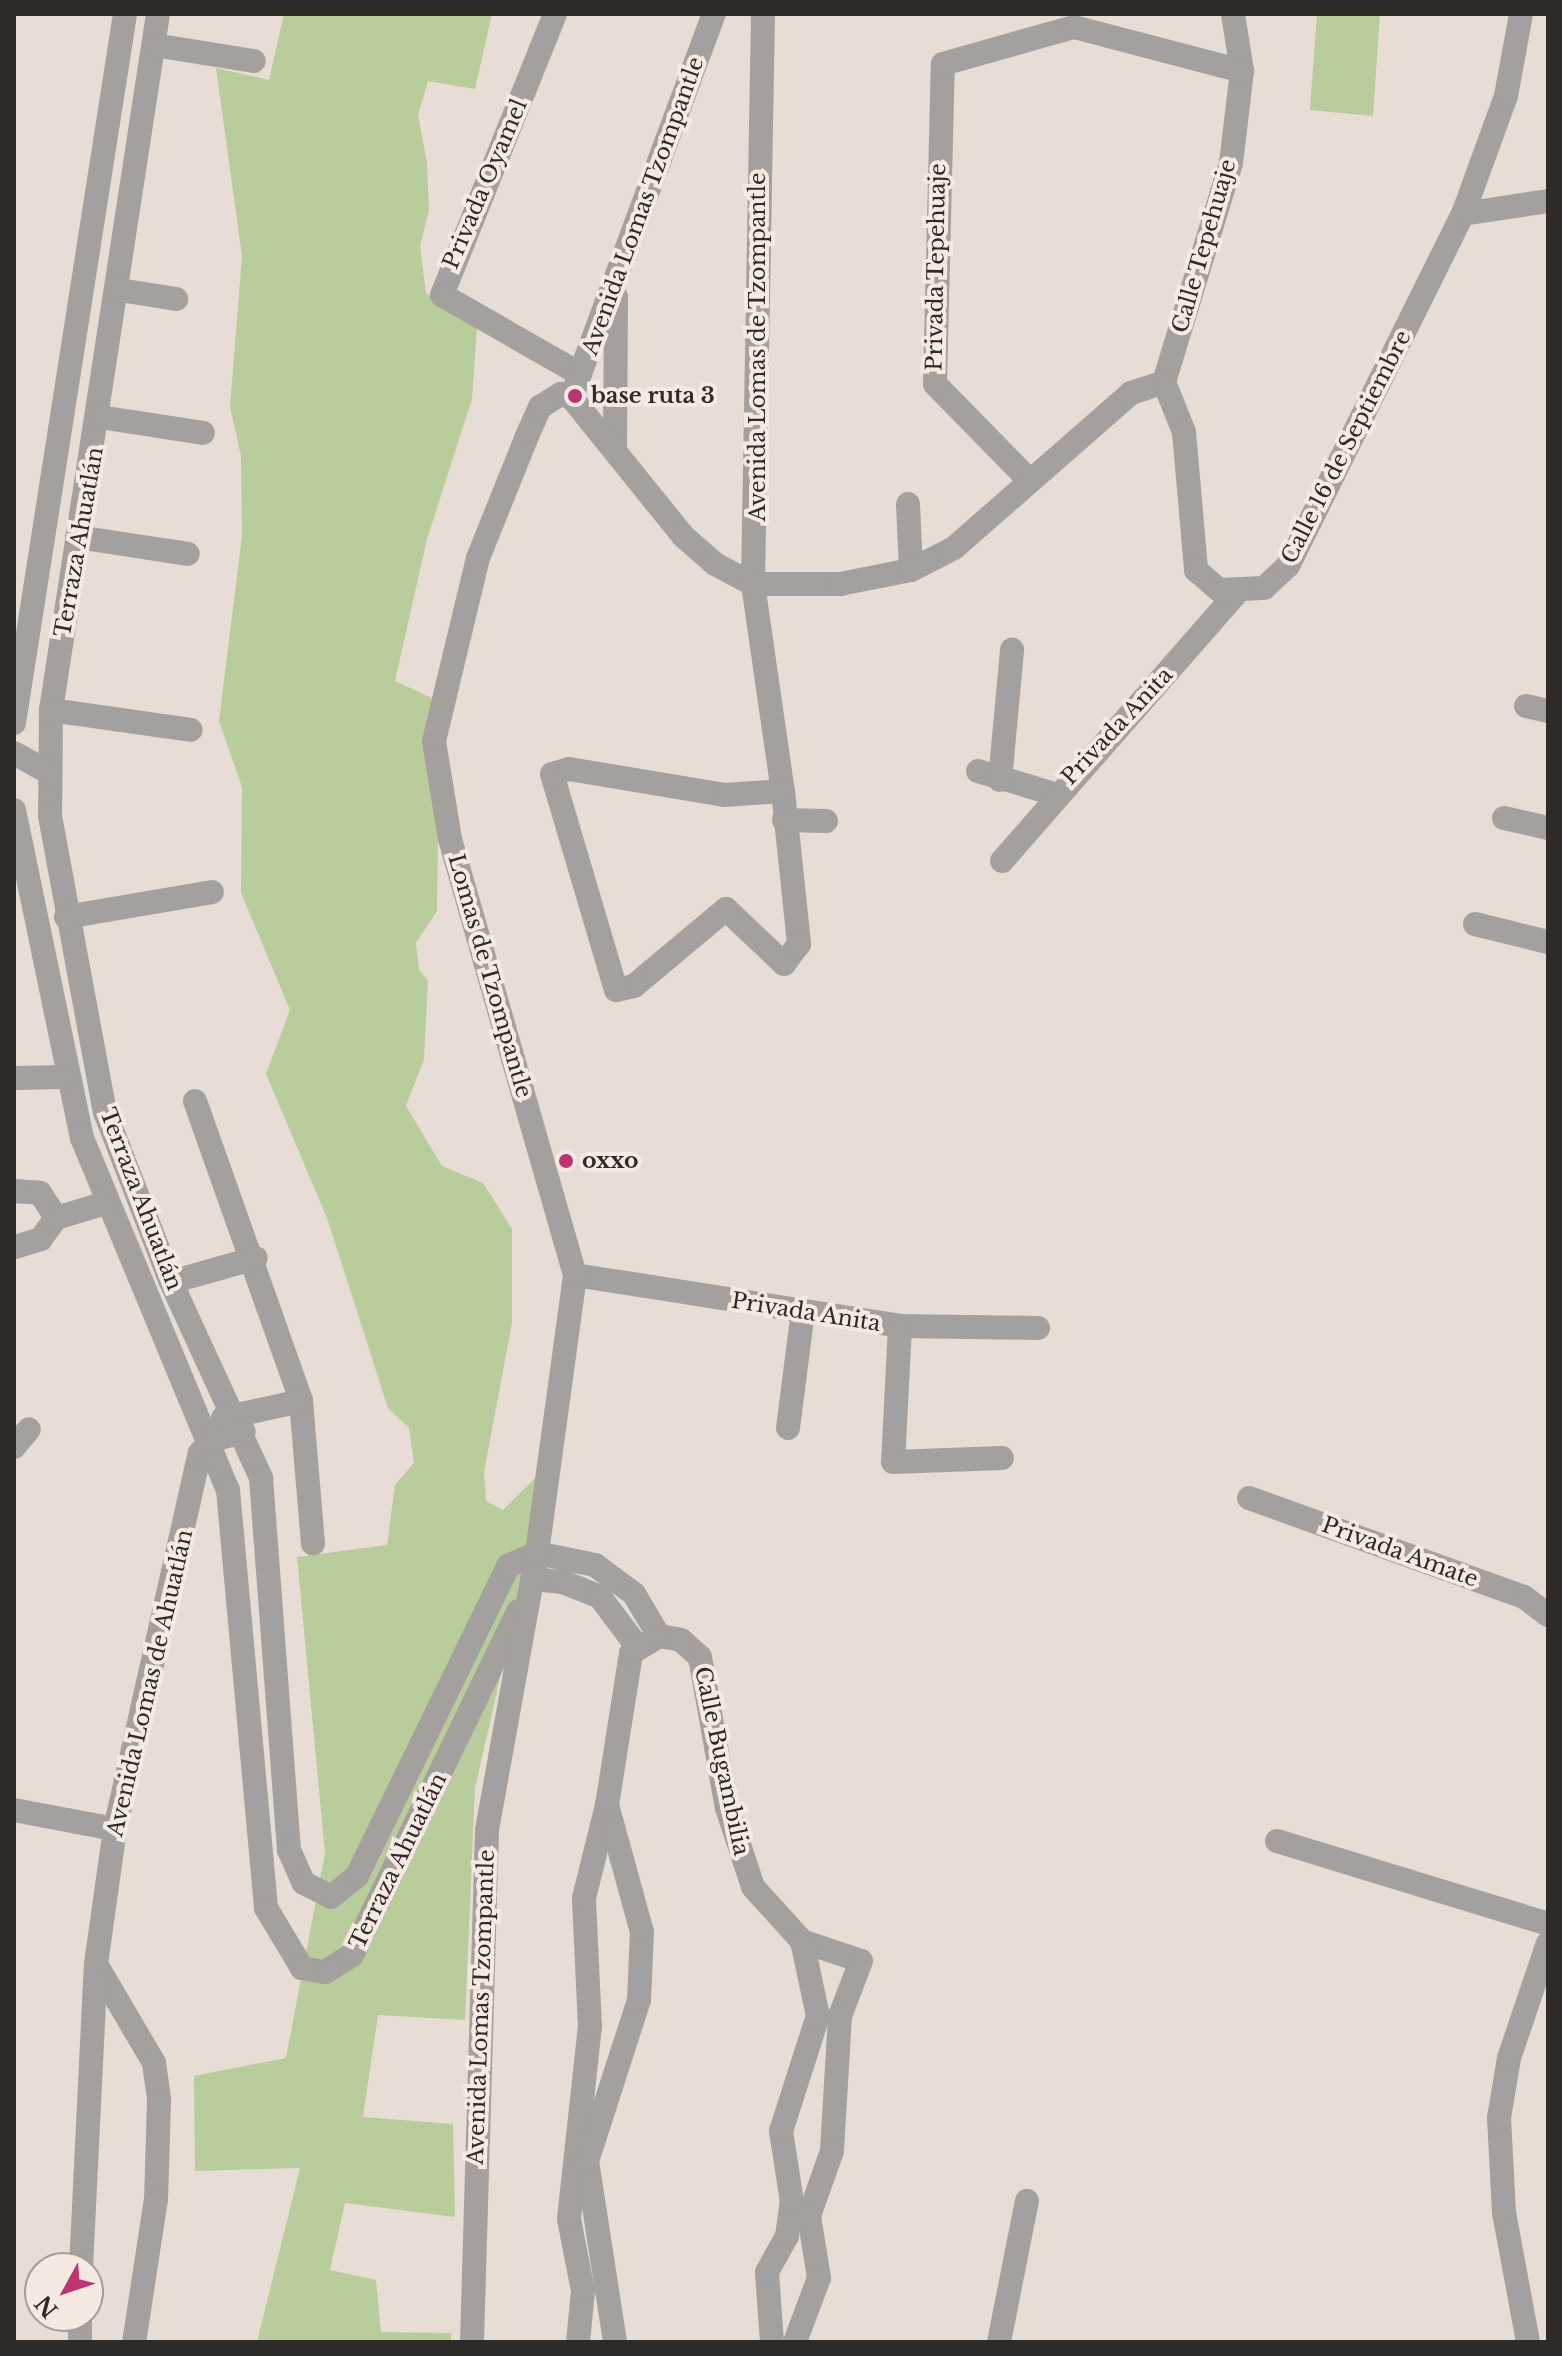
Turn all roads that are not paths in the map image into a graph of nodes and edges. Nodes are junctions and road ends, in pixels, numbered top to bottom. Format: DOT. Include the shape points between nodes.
graph roads {
  1 [pos="125,14"];
  2 [pos="158,14"];
  3 [pos="555,14"];
  4 [pos="714,14"];
  5 [pos="763,14"];
  6 [pos="1233,14"];
  7 [pos="1521,14"];
  8 [pos="154,45"];
  9 [pos="254,61"];
  10 [pos="1242,71"];
  11 [pos="1548,201"];
  12 [pos="1463,214"];
  13 [pos="616,283"];
  14 [pos="120,290"];
  15 [pos="176,299"];
  16 [pos="1164,382"];
  17 [pos="571,388"];
  18 [pos="100,417"];
  19 [pos="203,433"];
  20 [pos="615,448"];
  21 [pos="1029,480"];
  22 [pos="908,504"];
  23 [pos="77,537"];
  24 [pos="188,554"];
  25 [pos="911,570"];
  26 [pos="753,584"];
  27 [pos="1236,594"];
  28 [pos="1012,650"];
  29 [pos="51,710"];
  30 [pos="14,723"];
  31 [pos="191,730"];
  32 [pos="14,753"];
  33 [pos="50,773"];
  34 [pos="783,791"];
  35 [pos="1054,794"];
  36 [pos="14,811"];
  37 [pos="50,816"];
  38 [pos="1504,818"];
  39 [pos="784,820"];
  40 [pos="826,821"];
  41 [pos="1548,828"];
  42 [pos="1002,861"];
  43 [pos="212,892"];
  44 [pos="66,917"];
  45 [pos="1475,924"];
  46 [pos="1548,942"];
  47 [pos="65,1077"];
  48 [pos="14,1078"];
  49 [pos="195,1101"];
  50 [pos="14,1191"];
  51 [pos="104,1197"];
  52 [pos="54,1212"];
  53 [pos="14,1247"];
  54 [pos="256,1258"];
  55 [pos="575,1275"];
  56 [pos="171,1282"];
  57 [pos="803,1311"];
  58 [pos="900,1326"];
  59 [pos="1038,1328"];
  60 [pos="301,1401"];
  61 [pos="240,1423"];
  62 [pos="788,1428"];
  63 [pos="206,1432"];
  64 [pos="1002,1458"];
  65 [pos="1249,1498"];
  66 [pos="313,1543"];
  67 [pos="537,1553"];
  68 [pos="533,1579"];
  69 [pos="1548,1615"];
  70 [pos="649,1640"];
  71 [pos="607,1805"];
  72 [pos="14,1810"];
  73 [pos="115,1829"];
  74 [pos="1277,1841"];
  75 [pos="1548,1924"];
  76 [pos="802,1941"];
  77 [pos="1548,1943"];
  78 [pos="96,1964"];
  79 [pos="829,2016"];
  80 [pos="1027,2201"];
  81 [pos="800,2216"];
  82 [pos="580,2219"];
  83 [pos="82,2252"];
  84 [pos="134,2342"];
  85 [pos="472,2342"];
  86 [pos="578,2342"];
  87 [pos="615,2342"];
  88 [pos="772,2342"];
  89 [pos="795,2342"];
  90 [pos="999,2342"];
  91 [pos="1528,2342"];
  1 -- 30 [label="street, Terraza Ahuatlán"];
  2 -- 8 [label="street, Terraza Ahuatlán"];
  3 -- 17 [label="street, Privada Oyamel" via="442,295"];
  4 -- 13 [label="street, Avenida Lomas Tzompantle"];
  5 -- 26 [label="street, Avenida Lomas de Tzompantle"];
  6 -- 10 [label="street, Calle Tepehuaje"];
  7 -- 12 [label="street, Calle 16 de Septiembre" via="1506,96"];
  8 -- 9 [label="street"];
  8 -- 14 [label="street, Terraza Ahuatlán"];
  10 -- 16 [label="street, Calle Tepehuaje" via="1231,163"];
  10 -- 21 [label="street, Privada Tepehuaje" via="1074,27 943,64 935,384"];
  11 -- 12 [label="street"];
  12 -- 27 [label="street, Calle 16 de Septiembre" via="1288,566 1264,588"];
  13 -- 17 [label="street, Avenida Lomas Tzompantle"];
  13 -- 20 [label="street"];
  14 -- 15 [label="street"];
  14 -- 18 [label="street, Terraza Ahuatlán"];
  16 -- 21 [label="street" via="1131,393"];
  16 -- 27 [label="street" via="1184,432 1191,556 1206,582"];
  17 -- 20 [label="street"];
  17 -- 55 [label="street, Lomas de Tzompantle" via="540,407 478,558 441,692 434,759 450,839"];
  18 -- 19 [label="street"];
  18 -- 23 [label="street, Terraza Ahuatlán"];
  20 -- 26 [label="street" via="698,551"];
  21 -- 25 [label="street" via="954,548"];
  22 -- 25 [label="street"];
  23 -- 24 [label="street"];
  23 -- 29 [label="street, Terraza Ahuatlán"];
  25 -- 26 [label="street" via="840,584"];
  26 -- 34 [label="street, Avenida Lomas de Tzompantle"];
  27 -- 35 [label="street, Privada Anita"];
  28 -- 35 [label="street" via="989,775"];
  29 -- 31 [label="street"];
  29 -- 33 [label="street, Terraza Ahuatlán"];
  32 -- 33 [label="street"];
  33 -- 37 [label="street, Terraza Ahuatlán"];
  34 -- 39 [label="street, Avenida Lomas de Tzompantle"];
  34 -- 39 [label="street, Avenida Lomas de Tzompantle" via="724,795 569,769 552,774 616,990 634,986 726,909 778,960 792,963 799,944"];
  35 -- 42 [label="street, Privada Anita"];
  36 -- 37 [label="street"];
  36 -- 47 [label="street, Terraza Ahuatlán"];
  37 -- 44 [label="street, Terraza Ahuatlán"];
  38 -- 41 [label="street"];
  39 -- 40 [label="street"];
  43 -- 44 [label="street"];
  44 -- 56 [label="street, Terraza Ahuatlán" via="105,1112"];
  45 -- 46 [label="street"];
  47 -- 48 [label="street"];
  47 -- 51 [label="street, Terraza Ahuatlán"];
  49 -- 54 [label="street"];
  50 -- 52 [label="street" via="30,1190"];
  51 -- 52 [label="street"];
  51 -- 63 [label="street, Terraza Ahuatlán"];
  52 -- 53 [label="street" via="41,1239"];
  54 -- 56 [label="street"];
  54 -- 60 [label="street"];
  55 -- 57 [label="street, Privada Anita"];
  55 -- 67 [label="street, Lomas de Tzompantle"];
  56 -- 61 [label="street, Terraza Ahuatlán"];
  57 -- 58 [label="street, Privada Anita"];
  57 -- 62 [label="street"];
  58 -- 59 [label="street, Privada Anita"];
  58 -- 64 [label="street" via="893,1462"];
  60 -- 61 [label="street"];
  60 -- 66 [label="street"];
  61 -- 63 [label="street"];
  61 -- 67 [label="street, Terraza Ahuatlán" via="261,1478 289,1850 304,1883 320,1896 341,1894 357,1876 498,1574"];
  63 -- 68 [label="street, Terraza Ahuatlán" via="228,1490 264,1828 266,1908 302,1968 325,1972 352,1955"];
  63 -- 73 [label="street, Avenida Lomas de Ahuatlán"];
  65 -- 69 [label="street, Privada Amate" via="1524,1597"];
  67 -- 68 [label="street, Lomas de Tzompantle"];
  67 -- 70 [label="street, Calle Bugambilia" via="572,1557 616,1578"];
  68 -- 70 [label="street, Calle Bugambilia" via="563,1582 600,1597"];
  68 -- 85 [label="street, Avenida Lomas Tzompantle" via="486,1844"];
  70 -- 71 [label="street"];
  70 -- 76 [label="street, Calle Bugambilia" via="681,1640 700,1657 740,1859 768,1909"];
  71 -- 82 [label="street" via="584,1898 590,2027"];
  71 -- 82 [label="street" via="635,1889 642,1970 630,2031 587,2161"];
  72 -- 73 [label="street"];
  73 -- 78 [label="street, Avenida Lomas de Ahuatlán"];
  74 -- 75 [label="street"];
  76 -- 79 [label="street, Calle Bugambilia"];
  76 -- 79 [label="street, Calle Bugambilia" via="861,1961"];
  77 -- 91 [label="street" via="1509,2058 1499,2118 1504,2213"];
  78 -- 83 [label="street, Avenida Lomas de Ahuatlán"];
  78 -- 84 [label="street" via="154,2063 159,2100 156,2199"];
  79 -- 81 [label="street, Calle Bugambilia" via="832,2151"];
  79 -- 81 [label="street, Calle Bugambilia" via="781,2131"];
  80 -- 90 [label="street"];
  81 -- 88 [label="street, Calle Bugambilia" via="767,2272"];
  81 -- 89 [label="street, Calle Bugambilia" via="819,2278"];
  82 -- 86 [label="street" via="583,2291"];
  82 -- 87 [label="street"];
}
